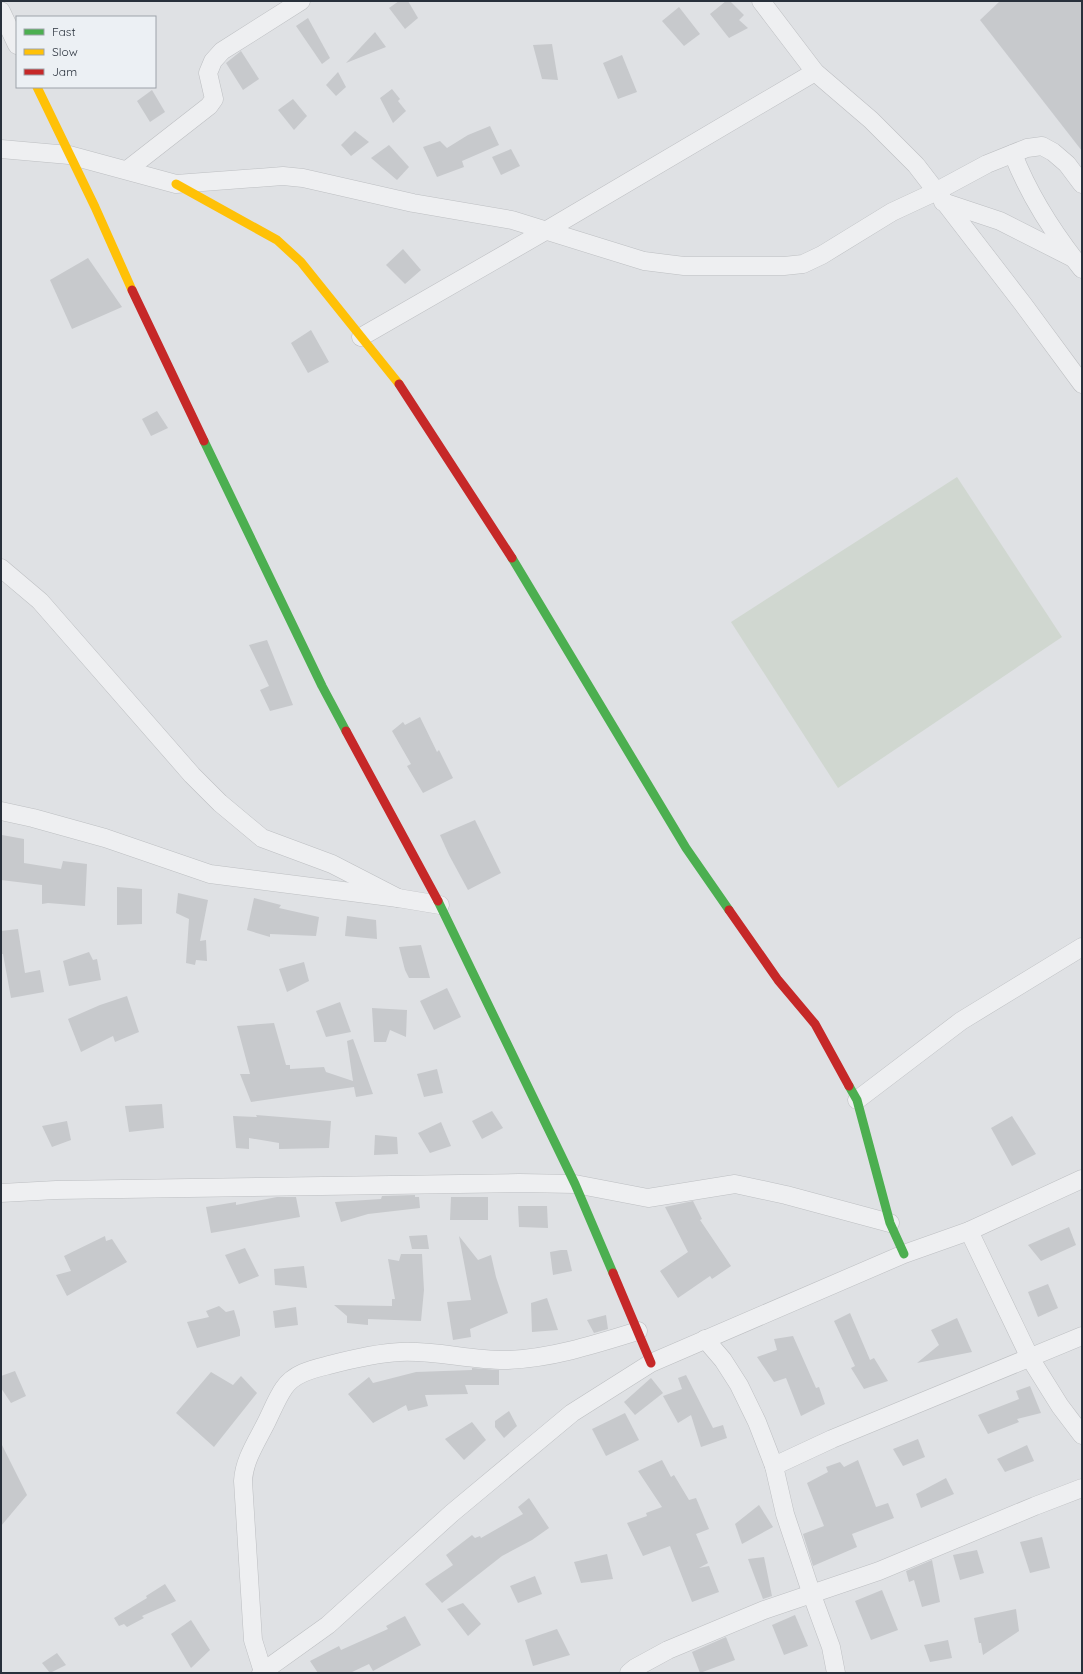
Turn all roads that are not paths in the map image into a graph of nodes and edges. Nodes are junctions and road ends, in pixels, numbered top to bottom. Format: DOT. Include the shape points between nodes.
graph roads {
  1 [pos="6,1"];
  2 [pos="301,1"];
  3 [pos="761,1"];
  4 [pos="1,4"];
  5 [pos="1,11"];
  6 [pos="16,42"];
  7 [pos="815,72"];
  8 [pos="37,88"];
  9 [pos="4,152"];
  10 [pos="1013,154"];
  11 [pos="69,155"];
  12 [pos="127,170"];
  13 [pos="176,184"];
  14 [pos="1082,184"];
  15 [pos="940,197"];
  16 [pos="547,230"];
  17 [pos="1077,263"];
  18 [pos="360,337"];
  19 [pos="1082,384"];
  20 [pos="1,568"];
  21 [pos="1,811"];
  22 [pos="398,898"];
  23 [pos="440,905"];
  24 [pos="1082,947"];
  25 [pos="857,1100"];
  26 [pos="1082,1179"];
  27 [pos="575,1184"];
  28 [pos="1,1193"];
  29 [pos="890,1223"];
  30 [pos="969,1232"];
  31 [pos="904,1254"];
  32 [pos="638,1331"];
  33 [pos="1082,1336"];
  34 [pos="705,1339"];
  35 [pos="1030,1358"];
  36 [pos="651,1363"];
  37 [pos="1082,1435"];
  38 [pos="774,1466"];
  39 [pos="1082,1488"];
  40 [pos="812,1595"];
  41 [pos="262,1672"];
  42 [pos="629,1673"];
  43 [pos="836,1673"];
  1 -- 4 [label="street"];
  2 -- 12 [label="street" via="222,51 209,67 214,99 209,106"];
  3 -- 7 [label="street"];
  5 -- 6 [label="street"];
  7 -- 15 [label="street" via="871,120 916,165"];
  7 -- 16 [label="street"];
  8 -- 11 [label="street"];
  9 -- 11 [label="street"];
  10 -- 14 [label="street" via="1027,148 1042,146 1067,164"];
  10 -- 15 [label="street" via="987,164"];
  10 -- 17 [label="street" via="1034,200"];
  11 -- 12 [label="street"];
  11 -- 23 [label="street" via="322,686"];
  12 -- 13 [label="street"];
  13 -- 16 [label="street" via="283,176 303,178 413,203 512,220"];
  13 -- 18 [label="street" via="277,240 301,262"];
  15 -- 16 [label="street" via="892,212 822,255 802,264 784,266 684,266 644,261"];
  15 -- 17 [label="street" via="1000,220"];
  15 -- 19 [label="street"];
  16 -- 18 [label="street"];
  18 -- 25 [label="street" via="399,383 515,563 686,848 778,980 815,1024"];
  20 -- 22 [label="street" via="40,601 192,775 220,803 262,838 332,864"];
  21 -- 22 [label="street" via="105,838 210,874"];
  22 -- 23 [label="street"];
  23 -- 27 [label="street"];
  24 -- 25 [label="street" via="961,1021"];
  25 -- 29 [label="street"];
  26 -- 30 [label="street"];
  27 -- 28 [label="street" via="56,1190"];
  27 -- 29 [label="street" via="648,1198 735,1184"];
  27 -- 32 [label="street"];
  29 -- 31 [label="street"];
  30 -- 31 [label="street"];
  30 -- 35 [label="street"];
  31 -- 34 [label="street"];
  32 -- 36 [label="street"];
  32 -- 41 [label="street" via="575,1351 510,1360 483,1360 432,1353 380,1354 317,1368 298,1375 284,1387 249,1456 243,1475 253,1640"];
  33 -- 35 [label="street"];
  34 -- 36 [label="street"];
  34 -- 38 [label="street" via="739,1385"];
  35 -- 37 [label="street" via="1060,1406"];
  35 -- 38 [label="street" via="832,1439"];
  36 -- 41 [label="street" via="572,1413 452,1513 328,1625"];
  38 -- 40 [label="street" via="785,1514"];
  39 -- 40 [label="street" via="879,1571"];
  40 -- 42 [label="street" via="764,1610 668,1650"];
  40 -- 43 [label="street" via="832,1647"];
}
